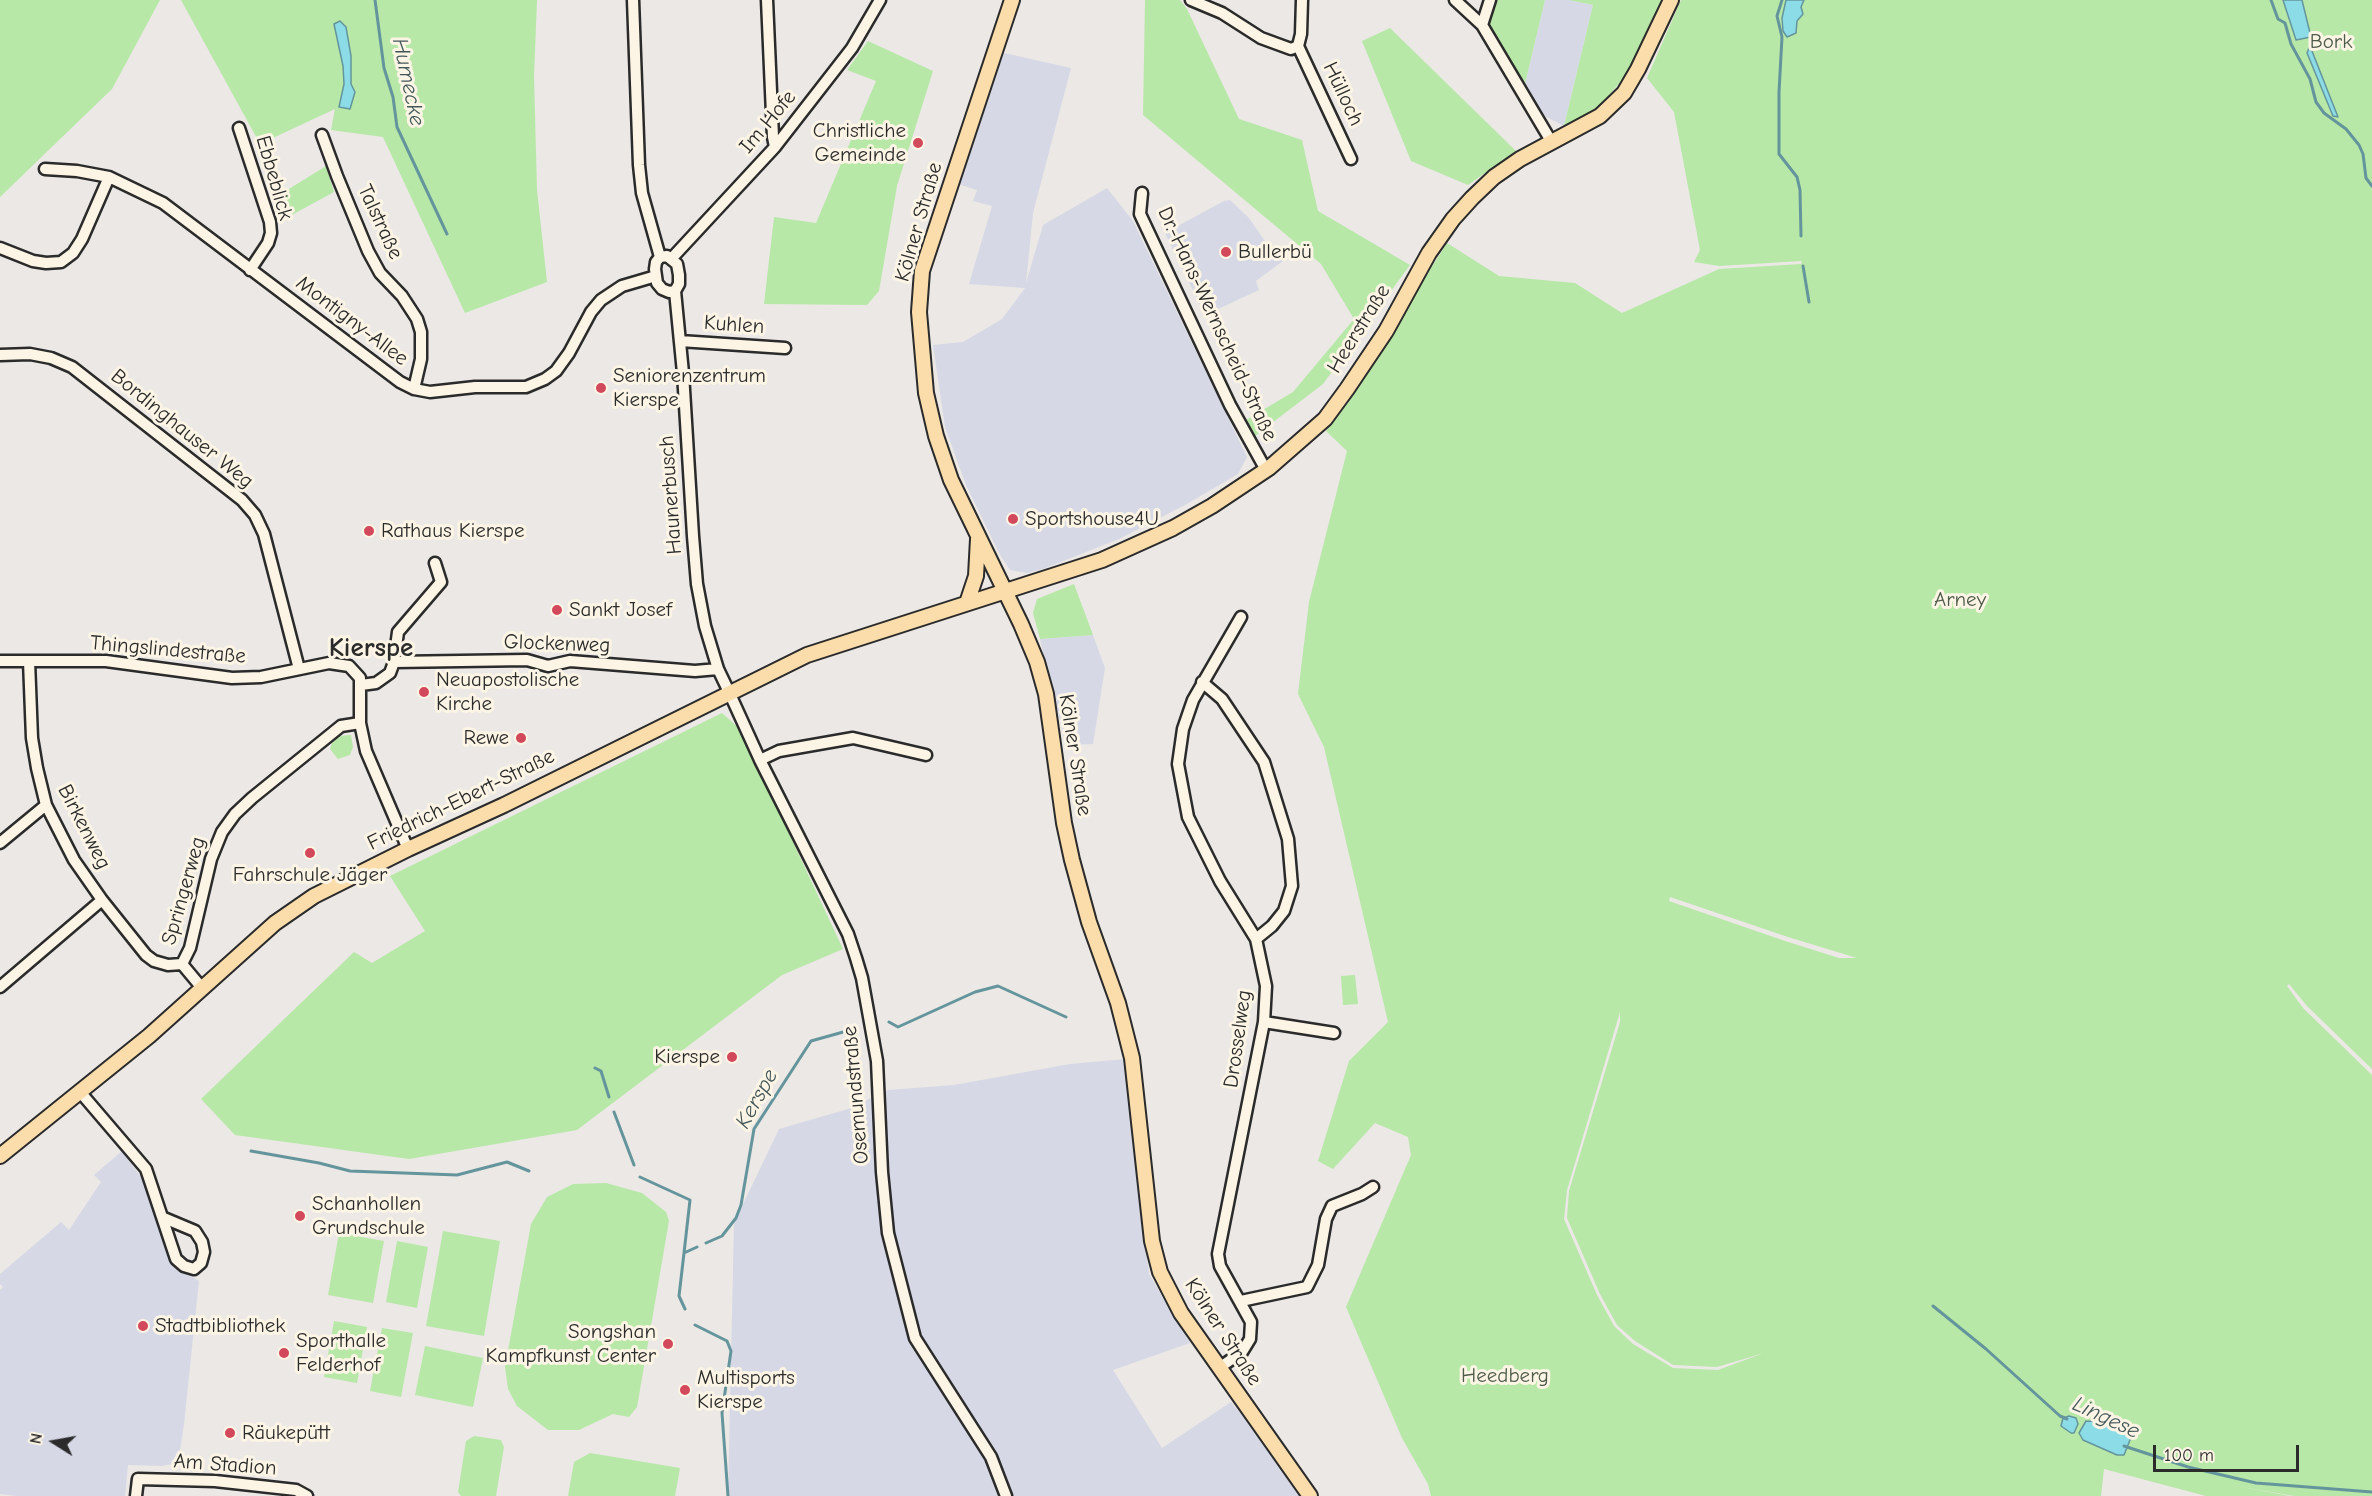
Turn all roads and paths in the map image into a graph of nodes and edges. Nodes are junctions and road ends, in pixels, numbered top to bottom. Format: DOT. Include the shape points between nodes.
graph roads {
  1 [pos="633,0"];
  2 [pos="767,0"];
  3 [pos="880,0"];
  4 [pos="1012,0"];
  5 [pos="1191,0"];
  6 [pos="1302,0"];
  7 [pos="1455,0"];
  8 [pos="1490,0"];
  9 [pos="1671,0"];
  10 [pos="1209,3"];
  11 [pos="1482,25"];
  12 [pos="1298,46"];
  13 [pos="239,128"];
  14 [pos="322,135"];
  15 [pos="1551,141"];
  16 [pos="776,147"];
  17 [pos="1351,159"];
  18 [pos="45,169"];
  19 [pos="109,177"];
  20 [pos="1142,193"];
  21 [pos="0,248"];
  22 [pos="660,257"];
  23 [pos="672,258"];
  24 [pos="250,270"];
  25 [pos="656,276"];
  26 [pos="675,291"];
  27 [pos="680,341"];
  28 [pos="785,348"];
  29 [pos="0,355"];
  30 [pos="414,388"];
  31 [pos="1266,470"];
  32 [pos="978,537"];
  33 [pos="435,563"];
  34 [pos="1006,592"];
  35 [pos="967,603"];
  36 [pos="1241,617"];
  37 [pos="0,661"];
  38 [pos="29,661"];
  39 [pos="394,662"];
  40 [pos="299,669"];
  41 [pos="718,669"];
  42 [pos="1202,682"];
  43 [pos="361,685"];
  44 [pos="729,692"];
  45 [pos="360,723"];
  46 [pos="926,755"];
  47 [pos="760,760"];
  48 [pos="46,805"];
  49 [pos="0,843"];
  50 [pos="408,849"];
  51 [pos="102,900"];
  52 [pos="1256,939"];
  53 [pos="182,964"];
  54 [pos="0,987"];
  55 [pos="202,988"];
  56 [pos="1264,1022"];
  57 [pos="1334,1033"];
  58 [pos="81,1093"];
  59 [pos="0,1156"];
  60 [pos="1374,1187"];
  61 [pos="164,1218"];
  62 [pos="1241,1301"];
  63 [pos="1219,1368"];
  64 [pos="136,1496"];
  65 [pos="307,1496"];
  66 [pos="1006,1496"];
  67 [pos="1310,1496"];
  1 -- 22 [label="street" via="639,165 642,193"];
  2 -- 16 [label="street"];
  3 -- 16 [label="street, Im Hofe" via="852,48"];
  4 -- 32 [label="main road, Kölner Straße" via="922,271 920,293 920,344 932,422 951,480"];
  5 -- 10 [label="street"];
  6 -- 12 [label="street"];
  7 -- 11 [label="street"];
  8 -- 11 [label="street"];
  9 -- 15 [label="main road, Heerstraße" via="1623,93 1600,116"];
  10 -- 12 [label="street" via="1261,38 1284,48"];
  11 -- 15 [label="street"];
  12 -- 17 [label="street, Hülloch"];
  13 -- 24 [label="street, Ebbeblick" via="270,222 268,243"];
  14 -- 30 [label="street, Talstraße" via="368,251 380,273 417,319 421,359"];
  15 -- 31 [label="main road, Heerstraße" via="1494,177 1453,219 1429,253 1386,332 1325,419"];
  16 -- 23 [label="street, Im Hofe"];
  18 -- 19 [label="street, Montigny-Allee"];
  19 -- 21 [label="street" via="82,239 61,262 33,261"];
  19 -- 24 [label="street, Montigny-Allee" via="162,203"];
  20 -- 31 [label="street, Dr.-Hans-Wernscheid-Straße" via="1140,214 1230,405"];
  22 -- 23 [label="street"];
  22 -- 25 [label="street"];
  23 -- 26 [label="street" via="680,284"];
  24 -- 30 [label="street, Montigny-Allee" via="400,382"];
  25 -- 26 [label="street" via="662,289"];
  25 -- 30 [label="street, Montigny-Allee" via="622,286 602,300 569,353 545,379 525,387 430,392"];
  26 -- 27 [label="street, Haunerbusch"];
  27 -- 28 [label="street, Kuhlen"];
  27 -- 41 [label="street, Haunerbusch" via="697,584"];
  29 -- 40 [label="street, Bordinghauser Weg" via="30,354 72,367 242,500 264,534"];
  31 -- 34 [label="main road, Heerstraße" via="1212,506 1135,547"];
  32 -- 34 [label="main road, Kölner Straße"];
  32 -- 35 [label="main road" via="976,576"];
  33 -- 39 [label="street" via="441,582 398,632"];
  34 -- 35 [label="main road, Friedrich-Ebert-Straße"];
  34 -- 63 [label="main road, Kölner Straße" via="1033,652 1046,694 1072,860 1127,1034 1138,1098 1152,1241 1160,1272 1180,1313"];
  35 -- 44 [label="main road, Friedrich-Ebert-Straße" via="807,655"];
  36 -- 42 [label="street, Drosselweg"];
  37 -- 38 [label="street, Thingslindestraße"];
  38 -- 40 [label="street, Thingslindestraße" via="106,661 232,678"];
  38 -- 48 [label="street, Birkenweg" via="32,738"];
  39 -- 41 [label="street, Glockenweg" via="527,660 548,666 570,661 695,671"];
  39 -- 43 [label="street" via="383,680"];
  40 -- 43 [label="street, Thingslindestraße" via="340,663 357,672"];
  41 -- 44 [label="street, Haunerbusch"];
  42 -- 52 [label="street, Drosselweg" via="1183,729 1178,764 1188,817 1220,881"];
  42 -- 52 [label="street" via="1222,699 1264,762 1288,839 1292,886 1284,911"];
  43 -- 45 [label="street"];
  44 -- 47 [label="street, Osemundstraße"];
  44 -- 50 [label="main road, Friedrich-Ebert-Straße"];
  45 -- 50 [label="street" via="370,761"];
  45 -- 53 [label="street, Springerweg" via="341,726 235,814 211,859 190,948"];
  46 -- 47 [label="street" via="853,738 779,751"];
  47 -- 66 [label="street, Osemundstraße" via="848,934 862,978 877,1061 888,1233 915,1338 992,1457"];
  48 -- 49 [label="street"];
  48 -- 51 [label="street, Birkenweg" via="74,860"];
  50 -- 55 [label="main road, Friedrich-Ebert-Straße" via="297,907"];
  51 -- 53 [label="street, Birkenweg" via="154,962"];
  51 -- 54 [label="street"];
  52 -- 56 [label="street, Drosselweg" via="1266,986"];
  53 -- 55 [label="street, Springerweg"];
  55 -- 58 [label="main road, Friedrich-Ebert-Straße"];
  56 -- 57 [label="street"];
  56 -- 62 [label="street, Drosselweg" via="1218,1254 1220,1266"];
  58 -- 59 [label="main road, Friedrich-Ebert-Straße"];
  58 -- 61 [label="street" via="146,1169"];
  60 -- 62 [label="street" via="1332,1206 1318,1265 1307,1287"];
  61 -- 61 [label="street" via="176,1259 194,1269 201,1263 202,1242 195,1231"];
  62 -- 63 [label="street, Drosselweg" via="1251,1322 1250,1339 1242,1352"];
  63 -- 67 [label="main road, Kölner Straße"];
  64 -- 65 [label="street, Am Stadion" via="138,1479 215,1481 296,1490"];
}
